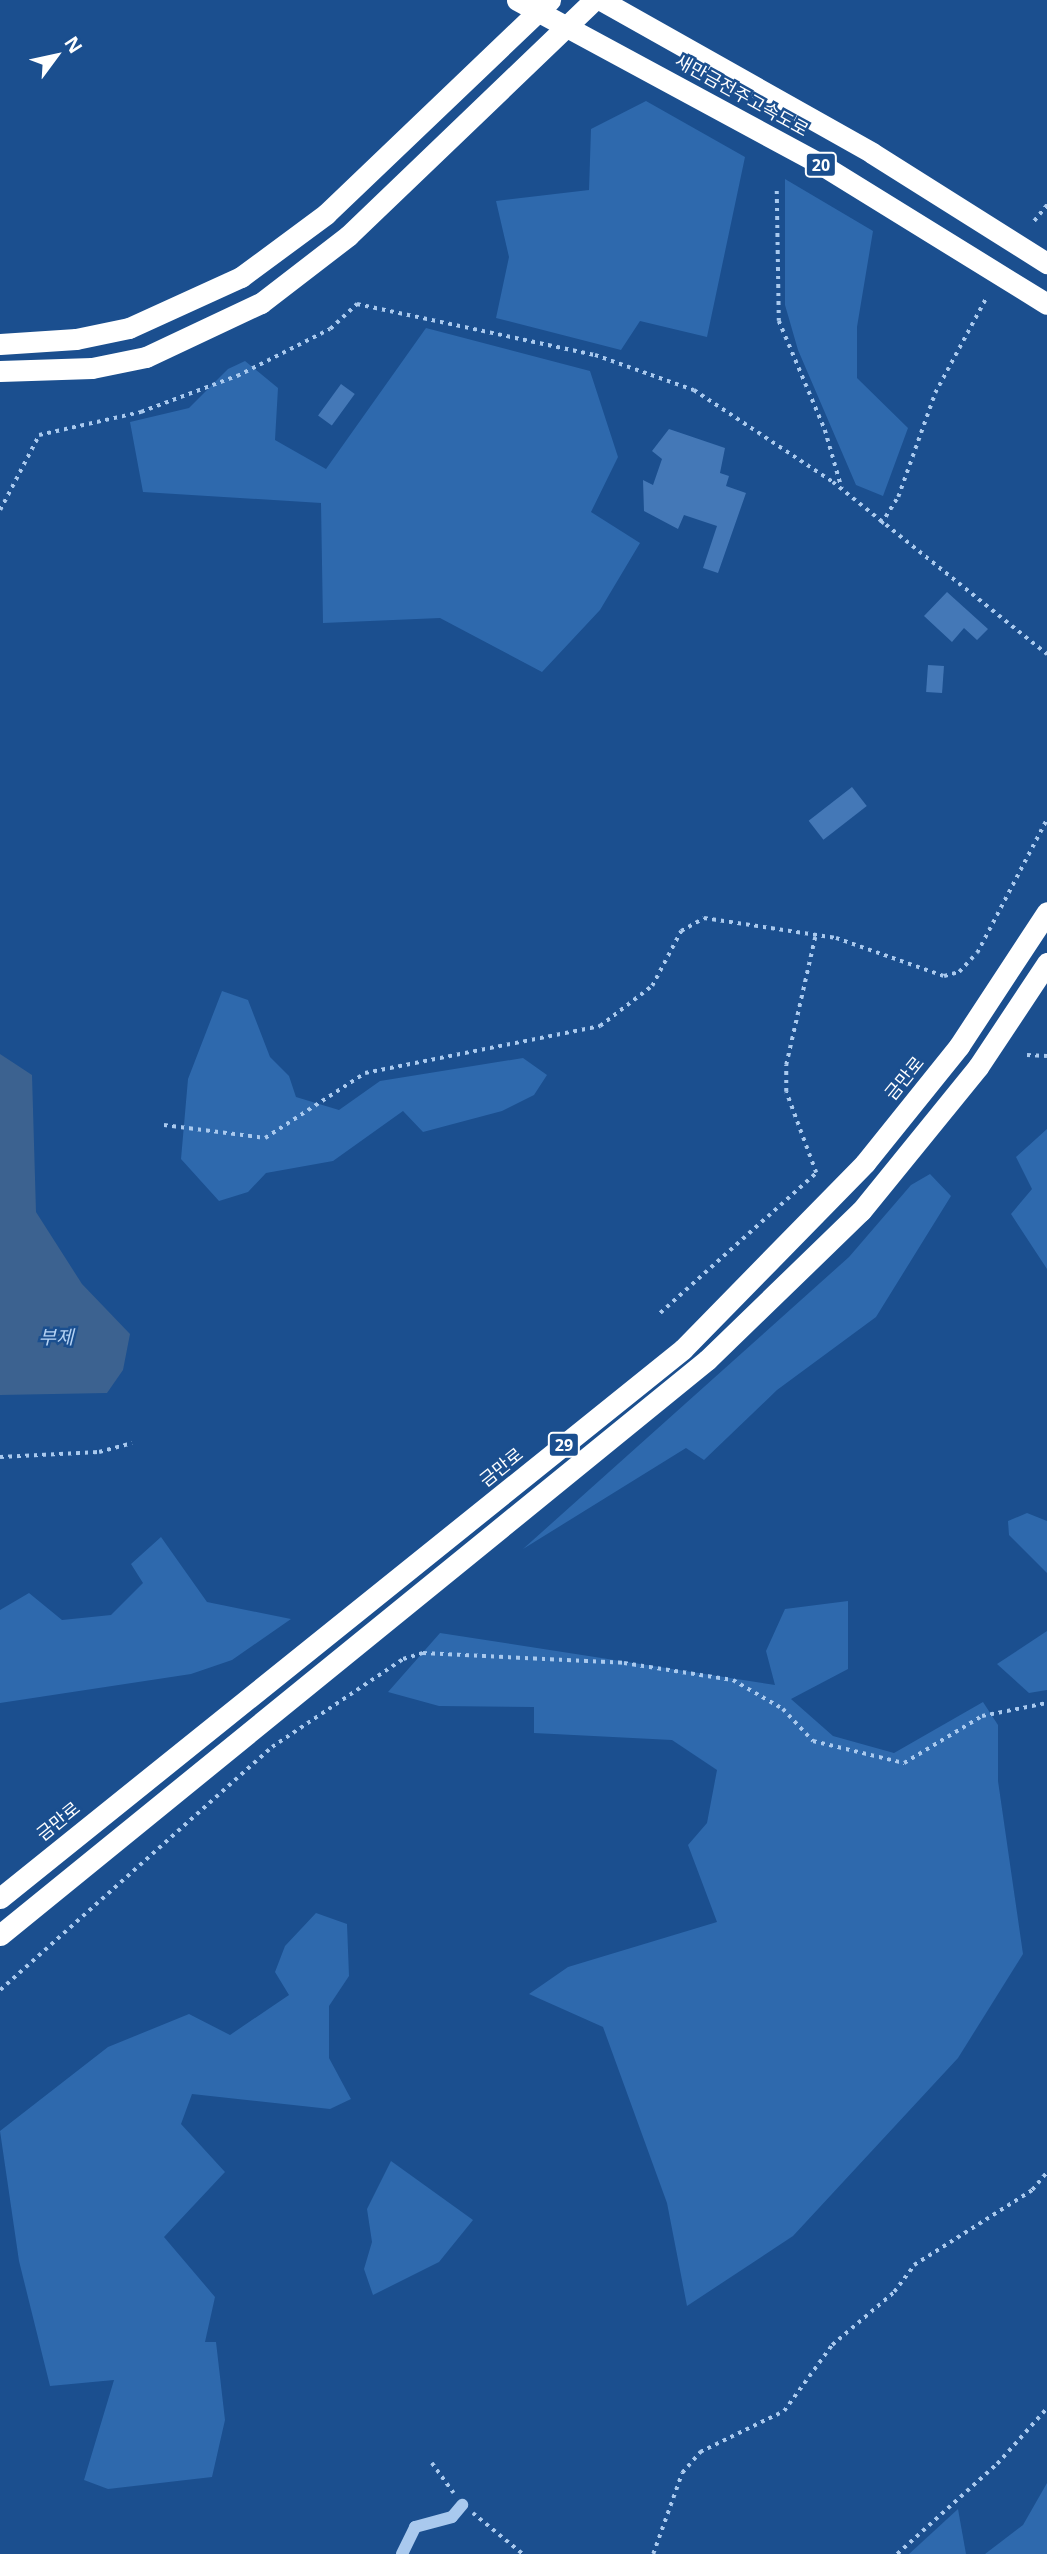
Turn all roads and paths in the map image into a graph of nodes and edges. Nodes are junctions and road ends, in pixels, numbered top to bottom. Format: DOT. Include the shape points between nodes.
graph roads {
  1 [pos="517,0"];
  2 [pos="550,0"];
  3 [pos="594,0"];
  4 [pos="609,5"];
  5 [pos="777,191"];
  6 [pos="1047,205"];
  7 [pos="1034,222"];
  8 [pos="1047,264"];
  9 [pos="985,300"];
  10 [pos="1047,304"];
  11 [pos="0,344"];
  12 [pos="0,371"];
  13 [pos="843,491"];
  14 [pos="0,510"];
  15 [pos="881,524"];
  16 [pos="1047,654"];
  17 [pos="1047,819"];
  18 [pos="1047,912"];
  19 [pos="815,937"];
  20 [pos="1047,963"];
  21 [pos="1027,1055"];
  22 [pos="1047,1056"];
  23 [pos="164,1125"];
  24 [pos="660,1313"];
  25 [pos="132,1443"];
  26 [pos="0,1457"];
  27 [pos="1047,1703"];
  28 [pos="0,1898"];
  29 [pos="0,1935"];
  30 [pos="0,1990"];
  31 [pos="1047,2172"];
  32 [pos="1047,2408"];
  33 [pos="462,2505"];
  34 [pos="402,2554"];
  35 [pos="653,2554"];
  36 [pos="897,2554"];
  1 -- 10 [label="highway, 새만금전주고속도로 / 20" via="822,165"];
  2 -- 11 [label="highway" via="326,214 241,277 129,328 76,340"];
  3 -- 12 [label="highway" via="348,236 261,303 146,357 92,368"];
  4 -- 8 [label="highway, 새만금전주고속도로 / 20" via="872,153"];
  5 -- 13 [label="path" via="779,321 825,430"];
  6 -- 7 [label="path"];
  9 -- 15 [label="path" via="935,393 898,497"];
  13 -- 14 [label="path" via="694,390 595,355 357,304 330,329 237,376 141,412 39,435"];
  13 -- 15 [label="path"];
  15 -- 16 [label="path"];
  17 -- 19 [label="path" via="977,953 959,972 944,976 836,938"];
  18 -- 28 [label="highway, 금만로 / 29" via="959,1046 865,1163 683,1349"];
  19 -- 23 [label="path" via="704,918 681,931 652,986 600,1026 365,1073 265,1138"];
  19 -- 24 [label="path" via="786,1065 786,1093 816,1173"];
  20 -- 29 [label="highway, 29" via="978,1067 861,1211 706,1360"];
  21 -- 22 [label="path"];
  25 -- 26 [label="path" via="99,1452"];
  27 -- 30 [label="path" via="982,1716 904,1763 813,1741 783,1709 733,1680 624,1663 423,1653 403,1659 272,1747"];
  31 -- 35 [label="path" via="1031,2190 914,2265 894,2292 832,2345 784,2411 700,2452 682,2473"];
  32 -- 36 [label="path" via="997,2464"];
  33 -- 34 [label="lane" via="452,2517 415,2527"];
}
